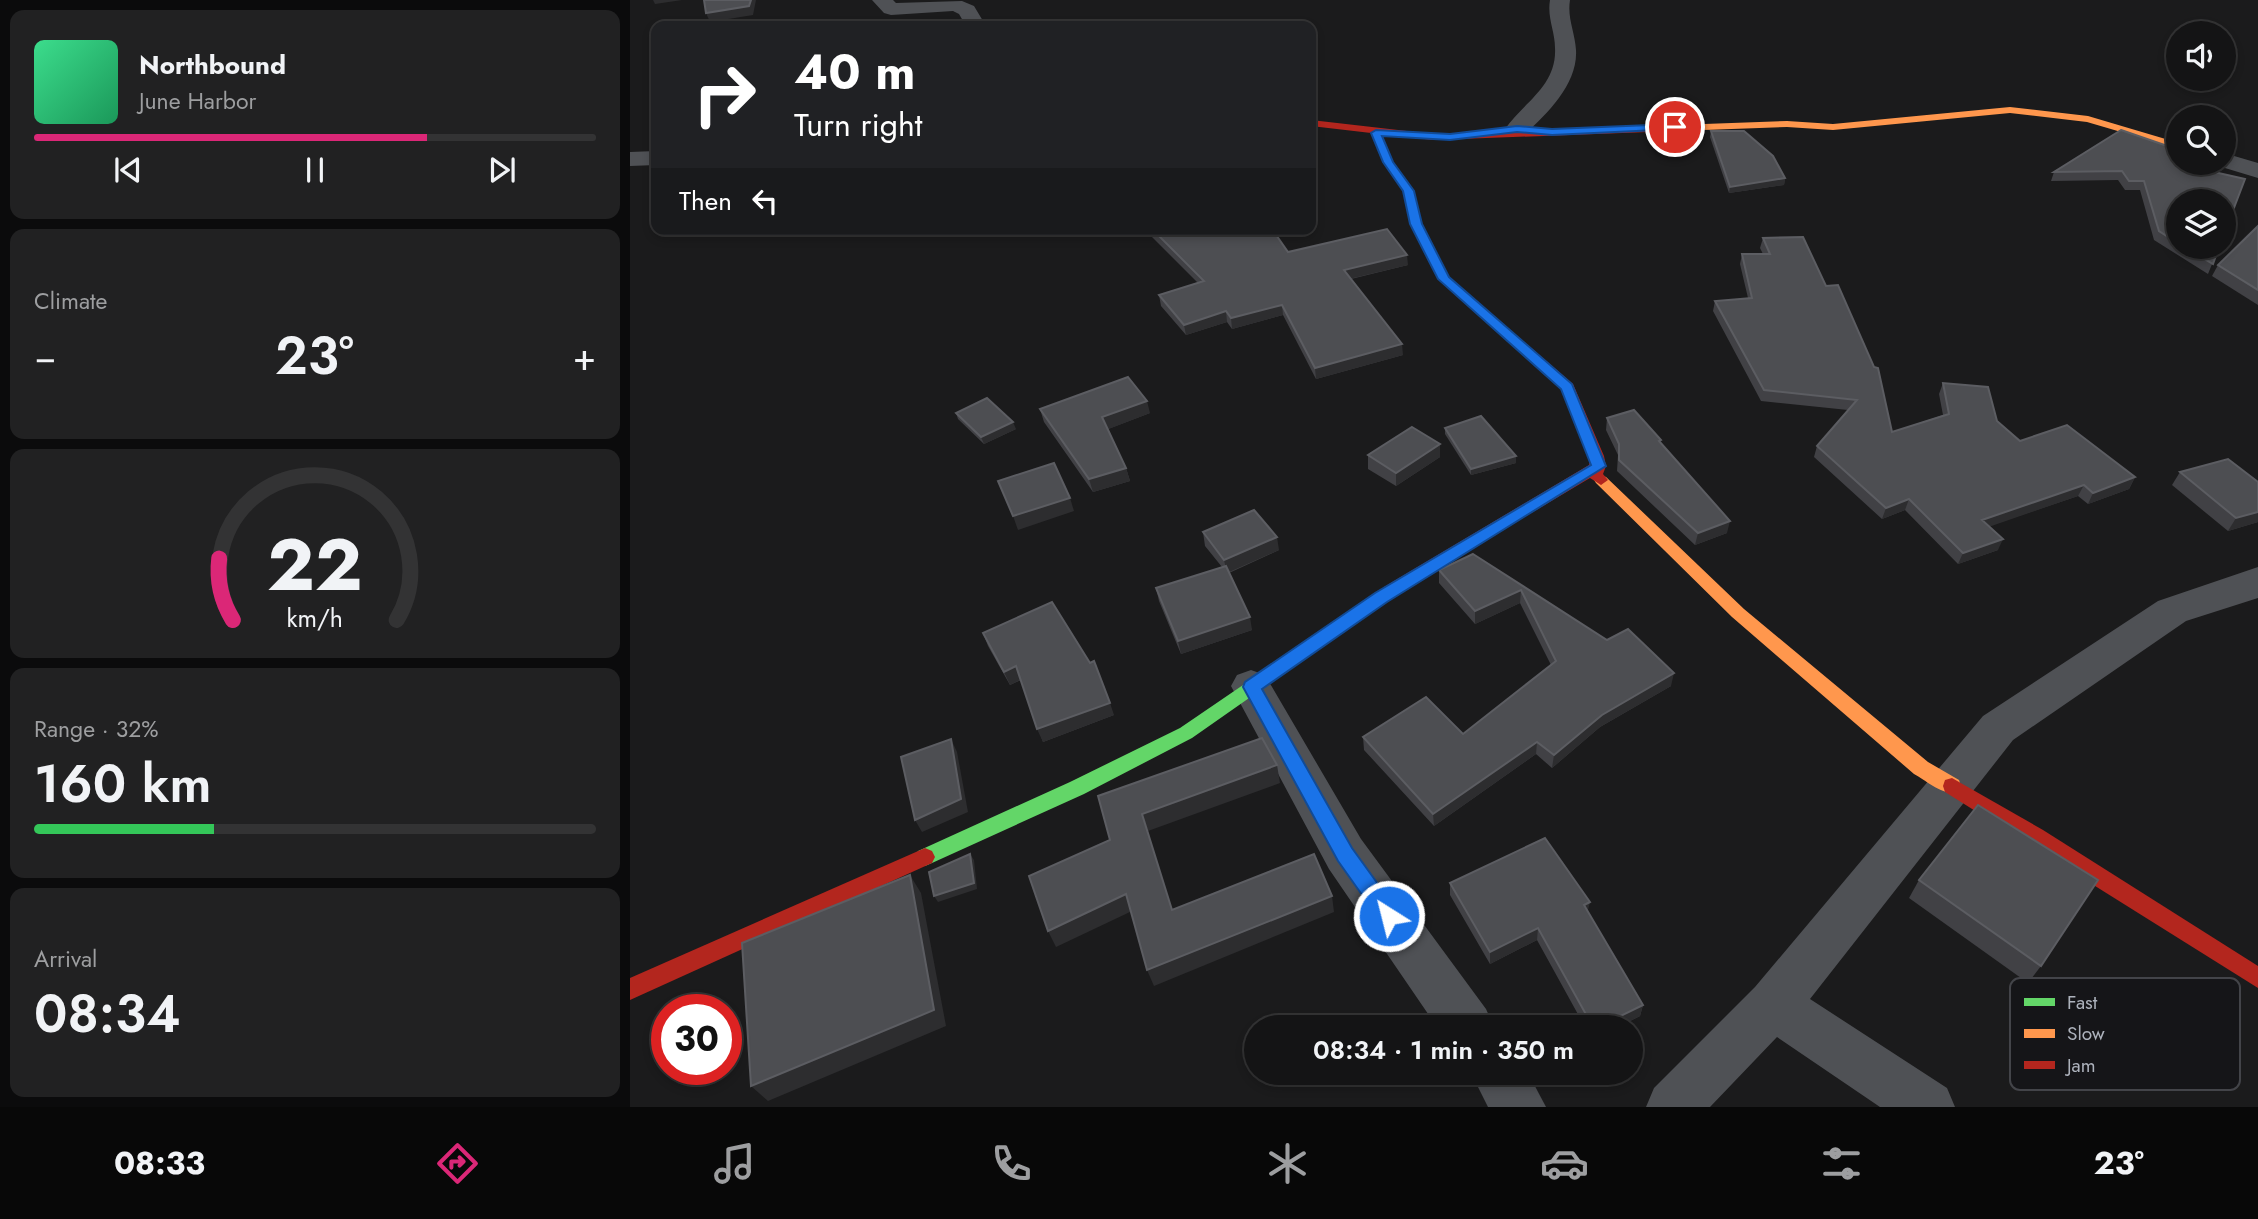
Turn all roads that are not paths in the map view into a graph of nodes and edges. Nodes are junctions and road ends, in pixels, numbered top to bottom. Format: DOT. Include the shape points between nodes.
graph roads {
  1 [pos="882,0"];
  2 [pos="1560,0"];
  3 [pos="973,21"];
  4 [pos="1316,124"];
  5 [pos="1517,129"];
  6 [pos="1376,133"];
  7 [pos="2166,142"];
  8 [pos="651,158"];
  9 [pos="630,159"];
  10 [pos="2236,164"];
  11 [pos="2258,171"];
  12 [pos="1599,466"];
  13 [pos="2258,581"];
  14 [pos="1251,687"];
  15 [pos="1953,787"];
  16 [pos="2258,978"];
  17 [pos="630,989"];
  18 [pos="1773,1005"];
  19 [pos="1459,1015"];
  20 [pos="1505,1085"];
  21 [pos="1519,1107"];
  22 [pos="1673,1107"];
  23 [pos="1928,1107"];
  1 -- 3 [label="street" via="891,9 955,5 967,9"];
  2 -- 5 [label="street" via="1557,11 1566,49 1559,76 1531,117"];
  4 -- 6 [label="street"];
  5 -- 6 [label="street" via="1450,137"];
  5 -- 7 [label="street" via="1833,127 2010,110 2088,119"];
  6 -- 12 [label="street" via="1388,162 1408,191 1416,224 1444,279 1567,387"];
  8 -- 9 [label="street"];
  10 -- 11 [label="street"];
  12 -- 14 [label="street" via="1381,597"];
  12 -- 15 [label="street" via="1596,475 1738,613 1922,768"];
  13 -- 15 [label="street" via="2172,611 2122,642 1998,728"];
  14 -- 17 [label="street" via="1186,733 1077,788"];
  14 -- 19 [label="street" via="1345,854"];
  15 -- 16 [label="street"];
  15 -- 18 [label="street"];
  18 -- 22 [label="street"];
  18 -- 23 [label="street"];
  20 -- 21 [label="street"];
}
